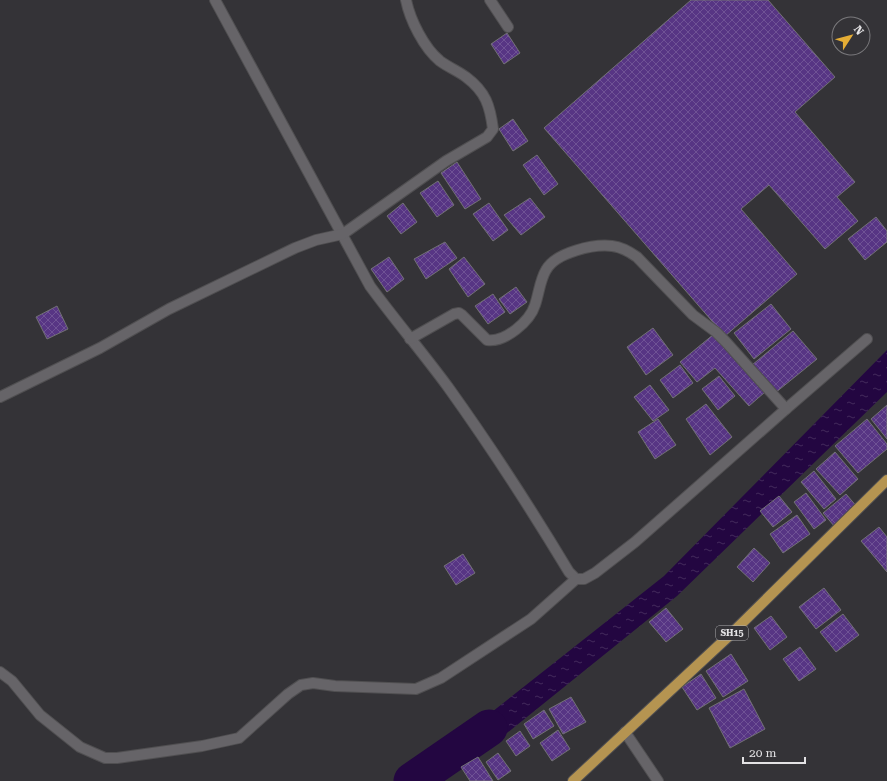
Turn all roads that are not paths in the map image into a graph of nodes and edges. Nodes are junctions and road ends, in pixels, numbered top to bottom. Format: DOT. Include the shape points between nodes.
graph roads {
  1 [pos="215,0"];
  2 [pos="406,0"];
  3 [pos="490,0"];
  4 [pos="508,27"];
  5 [pos="343,234"];
  6 [pos="410,339"];
  7 [pos="867,339"];
  8 [pos="0,397"];
  9 [pos="786,409"];
  10 [pos="887,480"];
  11 [pos="576,579"];
  12 [pos="0,672"];
  13 [pos="625,732"];
  14 [pos="573,781"];
  15 [pos="658,781"];
  1 -- 5 [label="street"];
  2 -- 5 [label="street" via="408,11 425,44 440,60 478,87 487,99 493,129 487,137 446,161"];
  3 -- 4 [label="street"];
  5 -- 6 [label="street" via="370,286"];
  5 -- 8 [label="street" via="295,248"];
  6 -- 9 [label="street" via="459,313 487,340 499,340 509,335 530,316 546,270 553,262 565,255 593,246 614,246 638,256 693,315 726,342"];
  6 -- 11 [label="street" via="448,386"];
  7 -- 9 [label="street"];
  9 -- 11 [label="street" via="635,542 595,573 584,579"];
  10 -- 13 [label="main road, SH15" via="730,634"];
  11 -- 12 [label="street" via="531,619 441,678 416,689 313,683 301,686 288,694 239,738 202,746 105,758 80,746 40,715 12,681"];
  13 -- 14 [label="main road, SH15"];
  13 -- 15 [label="street"];
}
